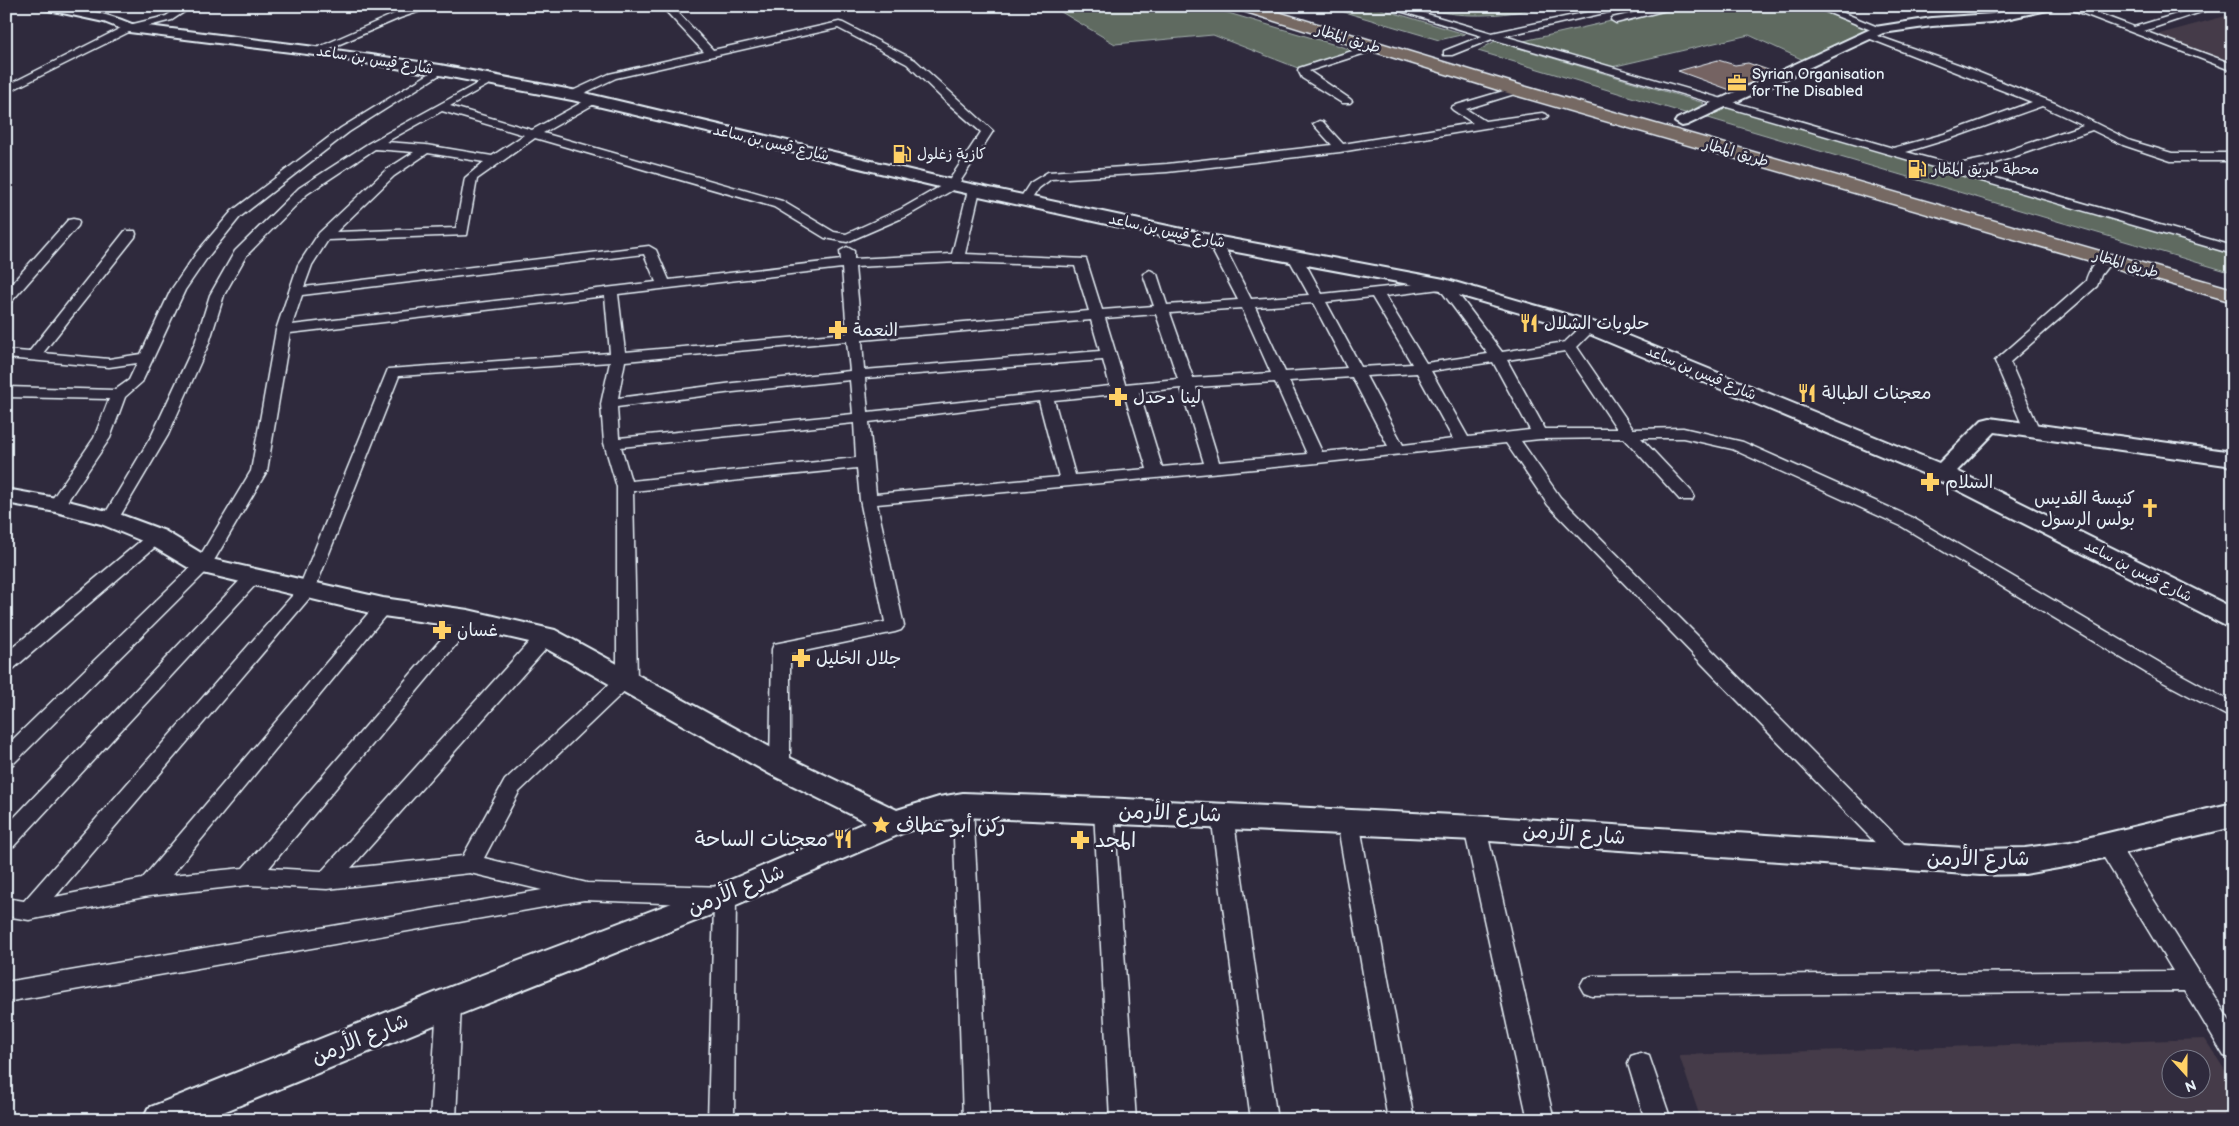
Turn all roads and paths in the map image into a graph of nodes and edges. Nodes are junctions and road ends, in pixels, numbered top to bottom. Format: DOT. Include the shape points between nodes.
graph roads {
  1 [pos="49,6"];
  2 [pos="188,6"];
  3 [pos="666,6"];
  4 [pos="1241,6"];
  5 [pos="1291,6"];
  6 [pos="1389,6"];
  7 [pos="1630,6"];
  8 [pos="1677,6"];
  9 [pos="1817,6"];
  10 [pos="2048,6"];
  11 [pos="2068,6"];
  12 [pos="2214,6"];
  13 [pos="423,7"];
  14 [pos="1601,24"];
  15 [pos="129,28"];
  16 [pos="2133,31"];
  17 [pos="1874,33"];
  18 [pos="1491,36"];
  19 [pos="1534,39"];
  20 [pos="1515,43"];
  21 [pos="1374,47"];
  22 [pos="315,50"];
  23 [pos="1448,53"];
  24 [pos="712,54"];
  25 [pos="2233,68"];
  26 [pos="440,70"];
  27 [pos="491,79"];
  28 [pos="6,90"];
  29 [pos="1517,90"];
  30 [pos="572,95"];
  31 [pos="592,101"];
  32 [pos="1346,101"];
  33 [pos="2042,102"];
  34 [pos="1722,104"];
  35 [pos="441,106"];
  36 [pos="1542,116"];
  37 [pos="1682,122"];
  38 [pos="1319,124"];
  39 [pos="1483,125"];
  40 [pos="2092,126"];
  41 [pos="534,133"];
  42 [pos="373,145"];
  43 [pos="1340,148"];
  44 [pos="426,149"];
  45 [pos="1892,152"];
  46 [pos="2233,157"];
  47 [pos="494,160"];
  48 [pos="1953,170"];
  49 [pos="952,185"];
  50 [pos="974,190"];
  51 [pos="1025,200"];
  52 [pos="73,223"];
  53 [pos="130,234"];
  54 [pos="324,236"];
  55 [pos="847,238"];
  56 [pos="1215,242"];
  57 [pos="2233,250"];
  58 [pos="1295,257"];
  59 [pos="958,258"];
  60 [pos="2108,258"];
  61 [pos="848,263"];
  62 [pos="1150,274"];
  63 [pos="2233,281"];
  64 [pos="664,284"];
  65 [pos="1444,285"];
  66 [pos="611,290"];
  67 [pos="296,292"];
  68 [pos="1376,293"];
  69 [pos="2233,296"];
  70 [pos="6,299"];
  71 [pos="1317,299"];
  72 [pos="1248,304"];
  73 [pos="1163,309"];
  74 [pos="1098,316"];
  75 [pos="1590,327"];
  76 [pos="283,330"];
  77 [pos="854,336"];
  78 [pos="1569,346"];
  79 [pos="6,354"];
  80 [pos="1109,355"];
  81 [pos="33,356"];
  82 [pos="147,357"];
  83 [pos="618,357"];
  84 [pos="1498,357"];
  85 [pos="1422,368"];
  86 [pos="1356,373"];
  87 [pos="857,374"];
  88 [pos="1281,378"];
  89 [pos="1187,383"];
  90 [pos="1125,390"];
  91 [pos="6,392"];
  92 [pos="118,395"];
  93 [pos="1045,396"];
  94 [pos="608,404"];
  95 [pos="861,418"];
  96 [pos="2032,431"];
  97 [pos="1540,434"];
  98 [pos="1628,434"];
  99 [pos="1511,438"];
  100 [pos="1463,442"];
  101 [pos="612,443"];
  102 [pos="1398,450"];
  103 [pos="1317,458"];
  104 [pos="2233,459"];
  105 [pos="864,462"];
  106 [pos="1213,468"];
  107 [pos="1156,473"];
  108 [pos="1942,473"];
  109 [pos="1068,481"];
  110 [pos="626,487"];
  111 [pos="6,496"];
  112 [pos="1686,496"];
  113 [pos="868,500"];
  114 [pos="56,505"];
  115 [pos="110,520"];
  116 [pos="156,536"];
  117 [pos="203,565"];
  118 [pos="253,576"];
  119 [pos="307,590"];
  120 [pos="383,607"];
  121 [pos="468,619"];
  122 [pos="2233,619"];
  123 [pos="546,636"];
  124 [pos="6,664"];
  125 [pos="626,679"];
  126 [pos="2233,712"];
  127 [pos="6,759"];
  128 [pos="780,766"];
  129 [pos="963,806"];
  130 [pos="1104,810"];
  131 [pos="1222,815"];
  132 [pos="2233,815"];
  133 [pos="1348,821"];
  134 [pos="895,823"];
  135 [pos="1475,828"];
  136 [pos="6,840"];
  137 [pos="2108,846"];
  138 [pos="1904,858"];
  139 [pos="470,864"];
  140 [pos="249,876"];
  141 [pos="327,880"];
  142 [pos="149,887"];
  143 [pos="587,892"];
  144 [pos="725,896"];
  145 [pos="6,907"];
  146 [pos="29,911"];
  147 [pos="2190,981"];
  148 [pos="1592,986"];
  149 [pos="6,992"];
  150 [pos="449,1003"];
  151 [pos="2233,1048"];
  152 [pos="1640,1064"];
  153 [pos="161,1120"];
  154 [pos="443,1120"];
  155 [pos="721,1120"];
  156 [pos="976,1120"];
  157 [pos="1123,1120"];
  158 [pos="1264,1120"];
  159 [pos="1401,1120"];
  160 [pos="1541,1120"];
  161 [pos="1658,1120"];
  1 -- 15 [label="main road, شارع قيس بن ساعد" via="108,19"];
  2 -- 15 [label="street" via="168,18"];
  3 -- 24 [label="street"];
  4 -- 21 [label="highway, طريق المطار"];
  5 -- 23 [label="highway, طريق المطار"];
  6 -- 18 [label="street"];
  7 -- 18 [label="street"];
  8 -- 14 [label="street"];
  9 -- 17 [label="street"];
  10 -- 17 [label="street" via="1992,18 1932,22"];
  11 -- 16 [label="street"];
  12 -- 16 [label="street"];
  13 -- 22 [label="street"];
  15 -- 22 [label="main road, شارع قيس بن ساعد"];
  15 -- 28 [label="street"];
  16 -- 25 [label="street"];
  17 -- 33 [label="street"];
  17 -- 34 [label="street"];
  18 -- 20 [label="street"];
  18 -- 23 [label="street"];
  19 -- 20 [label="street"];
  20 -- 34 [label="street"];
  21 -- 29 [label="highway, طريق المطار"];
  21 -- 32 [label="street" via="1302,70 1306,76"];
  22 -- 26 [label="main road, شارع قيس بن ساعد"];
  23 -- 37 [label="highway, طريق المطار"];
  24 -- 30 [label="street" via="613,76"];
  24 -- 49 [label="street" via="839,25 911,62 987,130"];
  26 -- 27 [label="main road, شارع قيس بن ساعد"];
  26 -- 82 [label="street" via="345,130 236,214 178,290"];
  27 -- 30 [label="main road, شارع قيس بن ساعد"];
  27 -- 35 [label="street"];
  29 -- 39 [label="street" via="1457,108"];
  29 -- 60 [label="highway, طريق المطار"];
  30 -- 31 [label="main road, شارع قيس بن ساعد"];
  31 -- 41 [label="street"];
  31 -- 49 [label="main road, شارع قيس بن ساعد"];
  33 -- 40 [label="street"];
  33 -- 45 [label="street" via="1948,136"];
  34 -- 37 [label="street"];
  34 -- 45 [label="street"];
  35 -- 41 [label="street"];
  35 -- 42 [label="street"];
  36 -- 39 [label="street"];
  37 -- 63 [label="highway, طريق المطار"];
  38 -- 43 [label="street"];
  39 -- 43 [label="street"];
  40 -- 46 [label="street" via="2127,143 2171,157"];
  40 -- 48 [label="street"];
  41 -- 47 [label="street"];
  41 -- 55 [label="street" via="778,204 830,235"];
  42 -- 44 [label="street"];
  42 -- 115 [label="street" via="303,191 240,254 218,295 202,343 160,435"];
  43 -- 51 [label="street" via="1167,168 1048,176 1034,186"];
  44 -- 47 [label="street"];
  44 -- 54 [label="street" via="390,173"];
  45 -- 48 [label="street"];
  47 -- 54 [label="street" via="471,178 462,232"];
  48 -- 57 [label="street"];
  49 -- 50 [label="main road, شارع قيس بن ساعد"];
  49 -- 55 [label="street" via="905,212"];
  50 -- 51 [label="main road, شارع قيس بن ساعد"];
  50 -- 59 [label="street"];
  51 -- 56 [label="main road, شارع قيس بن ساعد"];
  52 -- 70 [label="street"];
  53 -- 81 [label="street"];
  54 -- 67 [label="street" via="305,265"];
  55 -- 61 [label="street"];
  56 -- 58 [label="main road, شارع قيس بن ساعد"];
  56 -- 72 [label="street"];
  58 -- 65 [label="main road, شارع قيس بن ساعد"];
  58 -- 71 [label="street"];
  59 -- 61 [label="street"];
  59 -- 74 [label="street" via="1081,262"];
  60 -- 69 [label="highway, طريق المطار"];
  60 -- 96 [label="street" via="2094,275 2092,283 2002,361"];
  61 -- 64 [label="street"];
  61 -- 77 [label="street"];
  62 -- 73 [label="street"];
  64 -- 66 [label="street"];
  64 -- 67 [label="street" via="648,250"];
  65 -- 68 [label="street"];
  65 -- 75 [label="main road, شارع قيس بن ساعد"];
  65 -- 84 [label="street"];
  66 -- 76 [label="street"];
  66 -- 83 [label="street"];
  67 -- 76 [label="street"];
  68 -- 71 [label="street"];
  68 -- 85 [label="street"];
  71 -- 72 [label="street"];
  71 -- 86 [label="street"];
  72 -- 73 [label="street"];
  72 -- 88 [label="street"];
  73 -- 74 [label="street"];
  73 -- 89 [label="street"];
  74 -- 77 [label="street"];
  74 -- 80 [label="street"];
  75 -- 78 [label="street"];
  75 -- 108 [label="main road, شارع قيس بن ساعد"];
  76 -- 117 [label="street" via="259,471"];
  77 -- 83 [label="street"];
  77 -- 87 [label="street"];
  78 -- 84 [label="street"];
  78 -- 98 [label="street"];
  79 -- 81 [label="street"];
  80 -- 87 [label="street"];
  80 -- 90 [label="street"];
  81 -- 82 [label="street" via="109,363"];
  82 -- 92 [label="street" via="135,382"];
  83 -- 94 [label="street"];
  83 -- 119 [label="street" via="393,372"];
  84 -- 85 [label="street"];
  84 -- 97 [label="street"];
  85 -- 86 [label="street"];
  85 -- 100 [label="street"];
  86 -- 88 [label="street"];
  86 -- 102 [label="street"];
  87 -- 94 [label="street"];
  87 -- 95 [label="street"];
  88 -- 89 [label="street"];
  88 -- 103 [label="street"];
  89 -- 90 [label="street"];
  89 -- 106 [label="street"];
  90 -- 93 [label="street"];
  90 -- 107 [label="street"];
  91 -- 92 [label="street"];
  92 -- 114 [label="street" via="102,438"];
  93 -- 95 [label="street"];
  93 -- 109 [label="street"];
  94 -- 101 [label="street"];
  95 -- 101 [label="street"];
  95 -- 105 [label="street"];
  96 -- 104 [label="main road"];
  96 -- 108 [label="main road" via="1990,425"];
  97 -- 98 [label="street"];
  97 -- 99 [label="street"];
  98 -- 112 [label="street"];
  98 -- 126 [label="street" via="1682,433 1737,445 1908,522"];
  99 -- 100 [label="street"];
  99 -- 138 [label="street" via="1554,501"];
  100 -- 102 [label="street"];
  101 -- 110 [label="street"];
  102 -- 103 [label="street"];
  103 -- 106 [label="street"];
  105 -- 110 [label="street"];
  105 -- 113 [label="street"];
  106 -- 107 [label="street"];
  107 -- 109 [label="street"];
  108 -- 122 [label="main road, شارع قيس بن ساعد"];
  109 -- 113 [label="street"];
  110 -- 125 [label="street"];
  111 -- 114 [label="main road"];
  113 -- 128 [label="street" via="895,626 781,648"];
  114 -- 115 [label="main road"];
  115 -- 116 [label="main road"];
  116 -- 117 [label="main road"];
  116 -- 124 [label="street"];
  117 -- 118 [label="main road"];
  117 -- 127 [label="street"];
  118 -- 119 [label="main road"];
  118 -- 136 [label="street"];
  119 -- 120 [label="main road"];
  119 -- 146 [label="street"];
  120 -- 121 [label="main road"];
  120 -- 142 [label="street"];
  121 -- 123 [label="main road"];
  121 -- 140 [label="street"];
  123 -- 125 [label="main road"];
  123 -- 141 [label="street"];
  125 -- 128 [label="main road"];
  125 -- 139 [label="street" via="512,786"];
  128 -- 134 [label="main road"];
  129 -- 130 [label="main road, شارع الأرمن"];
  129 -- 134 [label="main road, شارع الأرمن" via="939,809"];
  129 -- 156 [label="street"];
  130 -- 131 [label="main road, شارع الأرمن"];
  130 -- 157 [label="street"];
  131 -- 133 [label="main road, شارع الأرمن"];
  131 -- 158 [label="street"];
  132 -- 137 [label="main road, شارع الأرمن"];
  133 -- 135 [label="main road, شارع الأرمن"];
  133 -- 159 [label="street"];
  134 -- 144 [label="main road, شارع الأرمن"];
  135 -- 138 [label="main road, شارع الأرمن"];
  135 -- 160 [label="street"];
  137 -- 138 [label="main road, شارع الأرمن" via="2025,861"];
  137 -- 147 [label="street"];
  139 -- 141 [label="street"];
  139 -- 143 [label="street"];
  140 -- 141 [label="street"];
  140 -- 142 [label="street"];
  142 -- 146 [label="street"];
  143 -- 144 [label="street"];
  143 -- 149 [label="street"];
  144 -- 150 [label="main road, شارع الأرمن"];
  144 -- 155 [label="street"];
  145 -- 146 [label="street"];
  147 -- 148 [label="street"];
  147 -- 151 [label="street"];
  150 -- 153 [label="main road, شارع الأرمن"];
  150 -- 154 [label="street"];
  152 -- 161 [label="street"];
}
